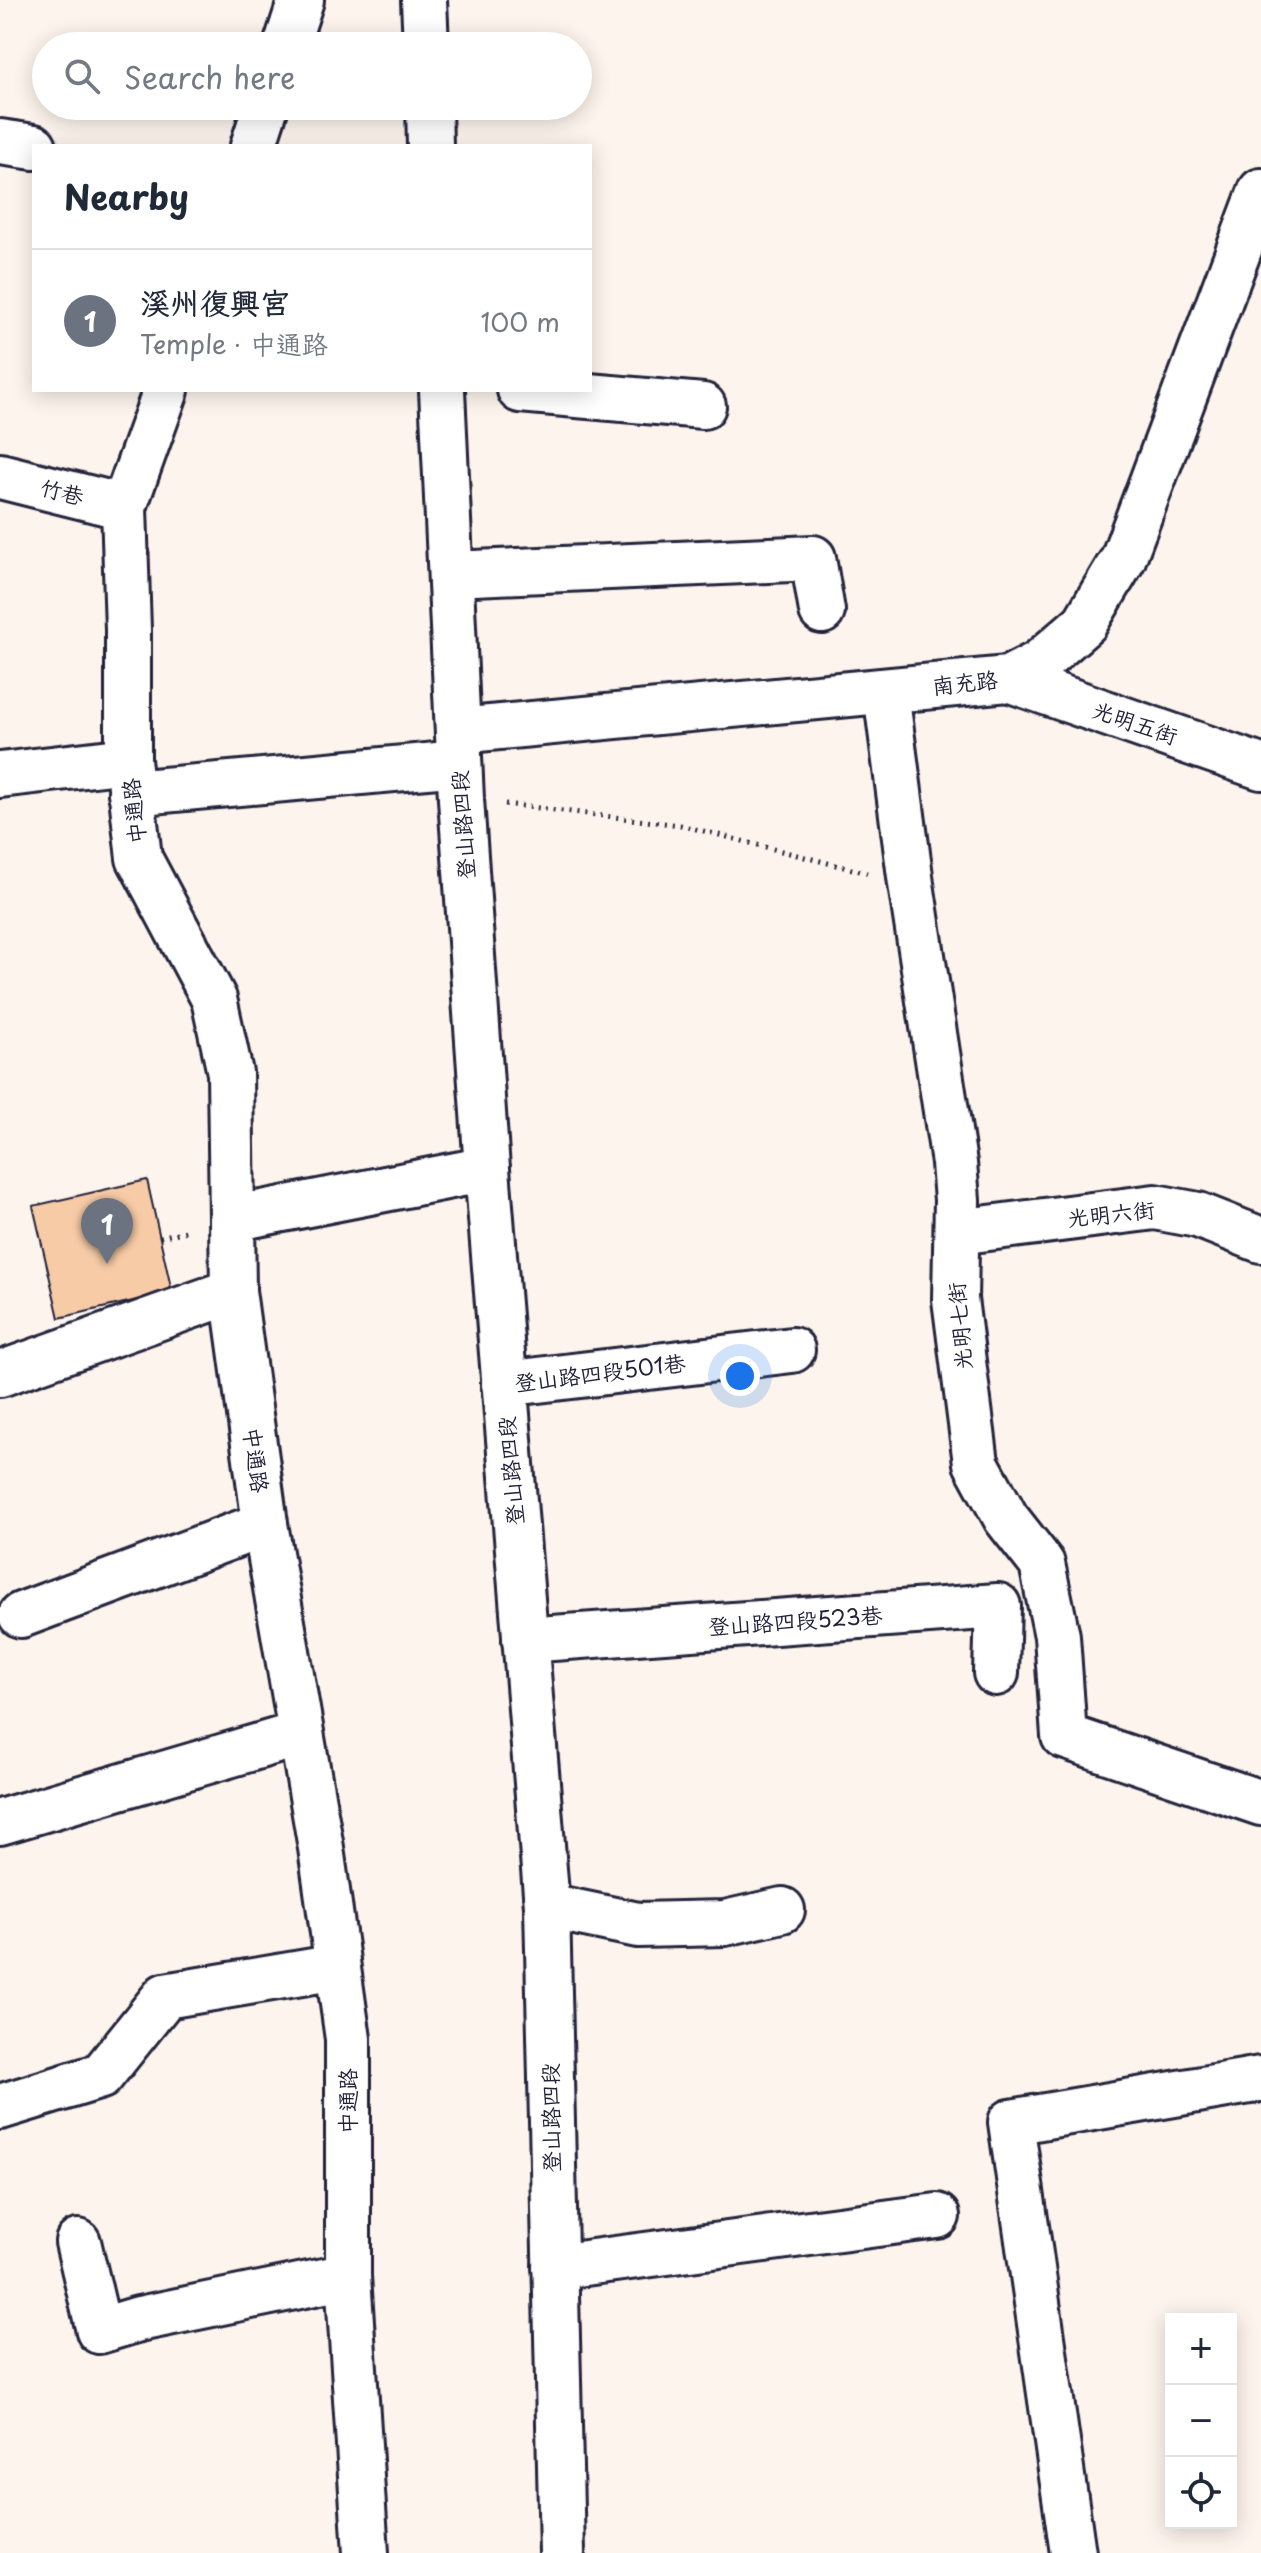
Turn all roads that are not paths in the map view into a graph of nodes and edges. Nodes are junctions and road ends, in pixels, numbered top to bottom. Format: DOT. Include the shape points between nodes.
graph roads {
  1 [pos="301,0"];
  2 [pos="424,0"];
  3 [pos="291,32"];
  4 [pos="425,32"];
  5 [pos="261,120"];
  6 [pos="429,120"];
  7 [pos="0,142"];
  8 [pos="254,144"];
  9 [pos="430,144"];
  10 [pos="32,147"];
  11 [pos="1261,191"];
  12 [pos="165,392"];
  13 [pos="442,392"];
  14 [pos="543,392"];
  15 [pos="703,406"];
  16 [pos="0,476"];
  17 [pos="124,507"];
  18 [pos="451,574"];
  19 [pos="822,611"];
  20 [pos="1008,679"];
  21 [pos="886,692"];
  22 [pos="459,764"];
  23 [pos="1261,767"];
  24 [pos="0,775"];
  25 [pos="130,777"];
  26 [pos="487,1169"];
  27 [pos="212,1224"];
  28 [pos="957,1232"];
  29 [pos="1261,1240"];
  30 [pos="233,1291"];
  31 [pos="792,1350"];
  32 [pos="0,1374"];
  33 [pos="504,1384"];
  34 [pos="265,1524"];
  35 [pos="21,1615"];
  36 [pos="525,1640"];
  37 [pos="996,1673"];
  38 [pos="300,1734"];
  39 [pos="1261,1803"];
  40 [pos="0,1822"];
  41 [pos="547,1906"];
  42 [pos="782,1910"];
  43 [pos="337,1967"];
  44 [pos="1261,2079"];
  45 [pos="0,2107"];
  46 [pos="937,2216"];
  47 [pos="78,2242"];
  48 [pos="555,2267"];
  49 [pos="348,2276"];
  50 [pos="366,2553"];
  51 [pos="562,2553"];
  52 [pos="1073,2553"];
  1 -- 3 [label="street"];
  2 -- 4 [label="street"];
  5 -- 8 [label="street"];
  6 -- 9 [label="street"];
  7 -- 10 [label="street"];
  11 -- 20 [label="street, 南充路" via="1123,559 1085,623 1039,663"];
  12 -- 17 [label="street, 中通路"];
  13 -- 18 [label="street, 登山路四段"];
  14 -- 15 [label="street"];
  16 -- 17 [label="street, 竹巷"];
  17 -- 25 [label="street, 中通路"];
  18 -- 19 [label="street" via="813,558"];
  18 -- 22 [label="street, 登山路四段"];
  20 -- 21 [label="street, 南充路"];
  20 -- 23 [label="street, 光明五街"];
  21 -- 22 [label="street, 南充路" via="849,693"];
  21 -- 28 [label="street, 光明七街" via="954,1163"];
  22 -- 25 [label="street, 南充路"];
  22 -- 26 [label="street, 登山路四段"];
  24 -- 25 [label="street, 南充路"];
  25 -- 27 [label="street, 中通路" via="139,858 214,999 230,1073"];
  26 -- 27 [label="street"];
  26 -- 33 [label="street, 登山路四段"];
  27 -- 30 [label="street, 中通路"];
  28 -- 29 [label="street, 光明六街" via="1155,1207 1198,1215"];
  28 -- 39 [label="street, 光明七街" via="955,1299 976,1463 1006,1518 1042,1564 1057,1636 1064,1736"];
  30 -- 32 [label="street"];
  30 -- 34 [label="street, 中通路"];
  31 -- 33 [label="street, 登山路四段501巷"];
  33 -- 36 [label="street, 登山路四段"];
  34 -- 35 [label="street"];
  34 -- 38 [label="street, 中通路"];
  36 -- 37 [label="street, 登山路四段523巷" via="998,1606"];
  36 -- 41 [label="street, 登山路四段"];
  38 -- 40 [label="street"];
  38 -- 43 [label="street, 中通路"];
  41 -- 42 [label="street" via="638,1925 725,1923"];
  41 -- 48 [label="street, 登山路四段"];
  43 -- 45 [label="street" via="165,1996 101,2076"];
  43 -- 49 [label="street, 中通路" via="348,2039"];
  44 -- 52 [label="street" via="1011,2122"];
  46 -- 48 [label="street"];
  47 -- 49 [label="street" via="99,2331"];
  48 -- 51 [label="street, 登山路四段"];
  49 -- 50 [label="street, 中通路"];
}
